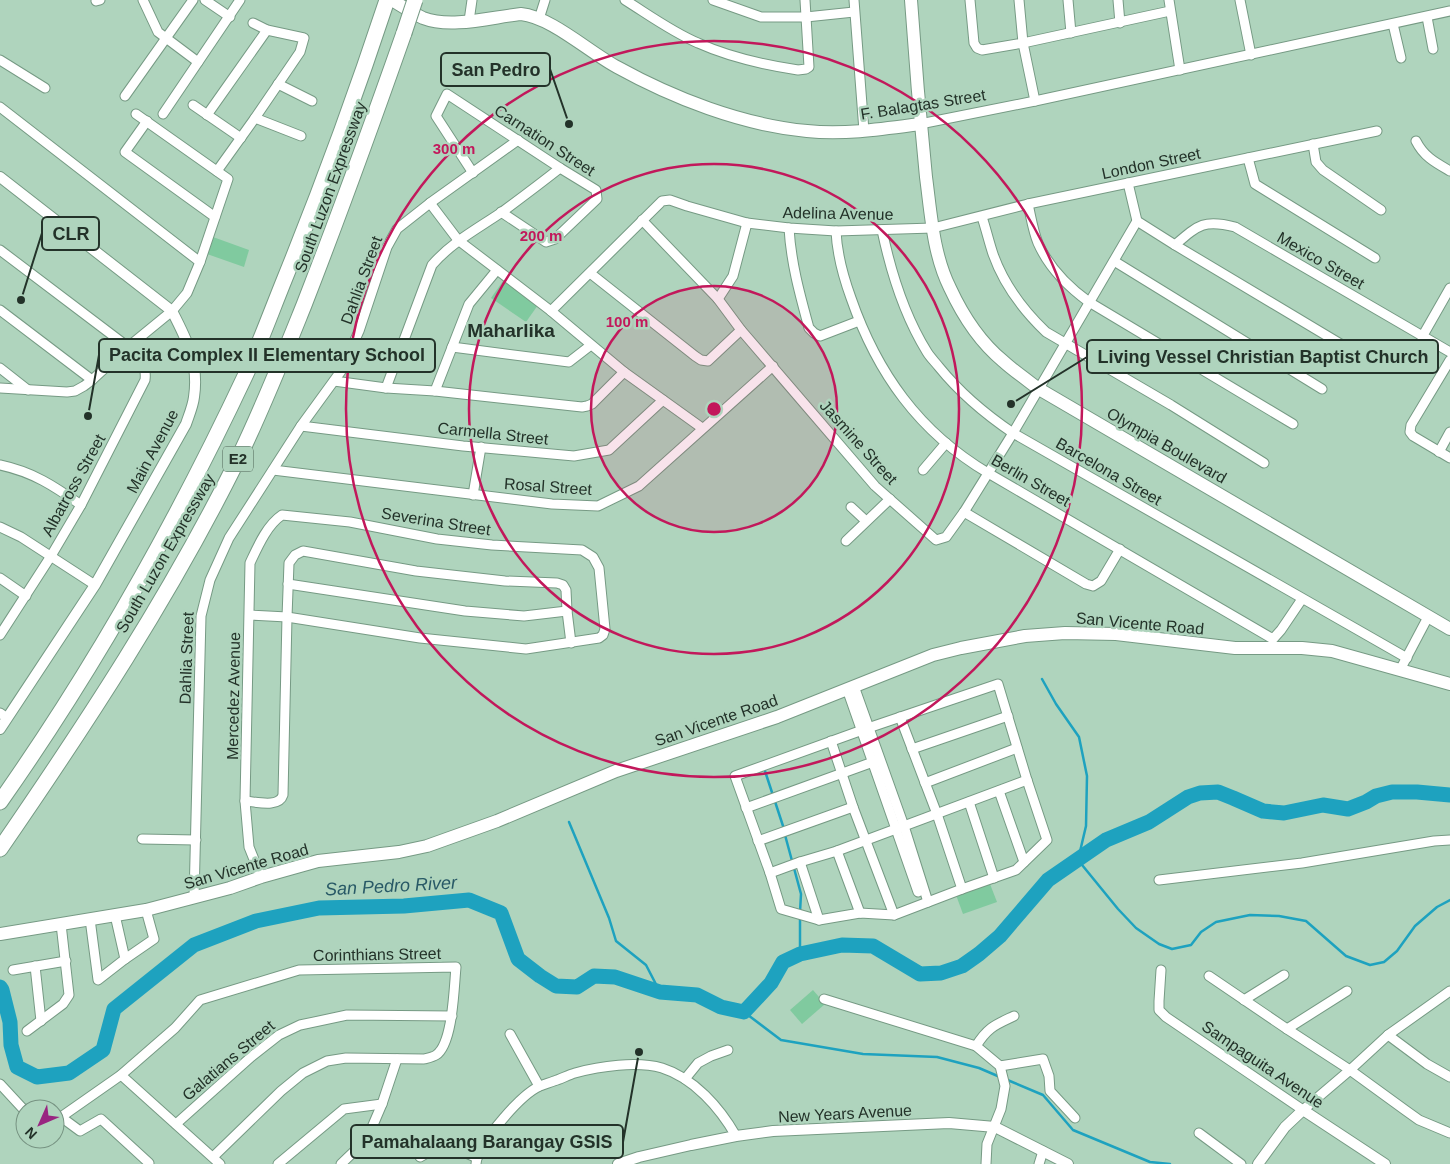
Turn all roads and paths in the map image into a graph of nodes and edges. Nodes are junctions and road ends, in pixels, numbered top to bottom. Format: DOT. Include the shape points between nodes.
graph roads {
  1 [pos="143,0"];
  2 [pos="193,0"];
  3 [pos="205,0"];
  4 [pos="240,0"];
  5 [pos="388,0"];
  6 [pos="392,0"];
  7 [pos="415,0"];
  8 [pos="472,0"];
  9 [pos="545,0"];
  10 [pos="625,0"];
  11 [pos="713,0"];
  12 [pos="805,0"];
  13 [pos="854,0"];
  14 [pos="911,0"];
  15 [pos="970,0"];
  16 [pos="1019,0"];
  17 [pos="1068,0"];
  18 [pos="1118,0"];
  19 [pos="1169,0"];
  20 [pos="1240,0"];
  21 [pos="1170,11"];
  22 [pos="854,12"];
  23 [pos="1450,12"];
  24 [pos="1427,16"];
  25 [pos="230,17"];
  26 [pos="806,17"];
  27 [pos="539,19"];
  28 [pos="469,21"];
  29 [pos="253,23"];
  30 [pos="1120,23"];
  31 [pos="1393,24"];
  32 [pos="267,30"];
  33 [pos="1071,33"];
  34 [pos="165,38"];
  35 [pos="1023,44"];
  36 [pos="1433,49"];
  37 [pos="1251,55"];
  38 [pos="1401,58"];
  39 [pos="0,60"];
  40 [pos="198,62"];
  41 [pos="1180,70"];
  42 [pos="278,84"];
  43 [pos="45,88"];
  44 [pos="125,96"];
  45 [pos="312,101"];
  46 [pos="1035,102"];
  47 [pos="194,105"];
  48 [pos="0,107"];
  49 [pos="136,114"];
  50 [pos="163,114"];
  51 [pos="207,115"];
  52 [pos="255,118"];
  53 [pos="147,121"];
  54 [pos="920,124"];
  55 [pos="864,131"];
  56 [pos="1377,131"];
  57 [pos="301,136"];
  58 [pos="240,138"];
  59 [pos="518,140"];
  60 [pos="1416,141"];
  61 [pos="1313,144"];
  62 [pos="1248,158"];
  63 [pos="560,168"];
  64 [pos="217,171"];
  65 [pos="1450,171"];
  66 [pos="473,173"];
  67 [pos="0,177"];
  68 [pos="1128,183"];
  69 [pos="430,202"];
  70 [pos="1028,204"];
  71 [pos="1381,210"];
  72 [pos="501,212"];
  73 [pos="982,216"];
  74 [pos="215,217"];
  75 [pos="642,220"];
  76 [pos="1137,221"];
  77 [pos="747,223"];
  78 [pos="789,228"];
  79 [pos="933,228"];
  80 [pos="882,230"];
  81 [pos="836,231"];
  82 [pos="458,240"];
  83 [pos="1175,245"];
  84 [pos="0,250"];
  85 [pos="1375,258"];
  86 [pos="1114,261"];
  87 [pos="200,262"];
  88 [pos="497,270"];
  89 [pos="590,273"];
  90 [pos="1450,288"];
  91 [pos="718,300"];
  92 [pos="1089,302"];
  93 [pos="0,310"];
  94 [pos="172,311"];
  95 [pos="551,311"];
  96 [pos="859,321"];
  97 [pos="741,330"];
  98 [pos="1422,337"];
  99 [pos="1065,343"];
  100 [pos="591,345"];
  101 [pos="128,346"];
  102 [pos="452,347"];
  103 [pos="1349,349"];
  104 [pos="1450,352"];
  105 [pos="1450,360"];
  106 [pos="773,366"];
  107 [pos="0,368"];
  108 [pos="624,372"];
  109 [pos="92,380"];
  110 [pos="334,381"];
  111 [pos="0,388"];
  112 [pos="386,388"];
  113 [pos="1038,389"];
  114 [pos="1322,389"];
  115 [pos="28,390"];
  116 [pos="435,391"];
  117 [pos="662,400"];
  118 [pos="1293,424"];
  119 [pos="301,426"];
  120 [pos="702,428"];
  121 [pos="1450,432"];
  122 [pos="1013,433"];
  123 [pos="946,443"];
  124 [pos="481,447"];
  125 [pos="1439,452"];
  126 [pos="1450,458"];
  127 [pos="1264,463"];
  128 [pos="0,465"];
  129 [pos="273,470"];
  130 [pos="924,470"];
  131 [pos="988,473"];
  132 [pos="473,495"];
  133 [pos="890,499"];
  134 [pos="81,505"];
  135 [pos="851,507"];
  136 [pos="964,512"];
  137 [pos="274,520"];
  138 [pos="866,522"];
  139 [pos="0,527"];
  140 [pos="846,541"];
  141 [pos="1120,549"];
  142 [pos="51,556"];
  143 [pos="0,578"];
  144 [pos="288,584"];
  145 [pos="95,585"];
  146 [pos="26,596"];
  147 [pos="1302,599"];
  148 [pos="567,611"];
  149 [pos="250,615"];
  150 [pos="286,617"];
  151 [pos="1428,617"];
  152 [pos="1450,630"];
  153 [pos="0,635"];
  154 [pos="571,643"];
  155 [pos="1407,658"];
  156 [pos="1400,670"];
  157 [pos="1450,684"];
  158 [pos="850,688"];
  159 [pos="4,716"];
  160 [pos="1008,716"];
  161 [pos="900,717"];
  162 [pos="0,729"];
  163 [pos="865,729"];
  164 [pos="831,741"];
  165 [pos="1017,748"];
  166 [pos="912,749"];
  167 [pos="873,762"];
  168 [pos="841,774"];
  169 [pos="1027,780"];
  170 [pos="925,783"];
  171 [pos="999,791"];
  172 [pos="245,801"];
  173 [pos="0,802"];
  174 [pos="969,802"];
  175 [pos="853,807"];
  176 [pos="746,808"];
  177 [pos="937,814"];
  178 [pos="900,827"];
  179 [pos="142,838"];
  180 [pos="196,840"];
  181 [pos="866,840"];
  182 [pos="1450,840"];
  183 [pos="758,841"];
  184 [pos="0,849"];
  185 [pos="837,851"];
  186 [pos="800,862"];
  187 [pos="1024,862"];
  188 [pos="770,873"];
  189 [pos="261,877"];
  190 [pos="994,878"];
  191 [pos="1159,880"];
  192 [pos="962,889"];
  193 [pos="194,898"];
  194 [pos="925,904"];
  195 [pos="146,910"];
  196 [pos="860,914"];
  197 [pos="115,915"];
  198 [pos="894,915"];
  199 [pos="90,919"];
  200 [pos="819,920"];
  201 [pos="61,924"];
  202 [pos="0,934"];
  203 [pos="125,959"];
  204 [pos="66,961"];
  205 [pos="35,966"];
  206 [pos="13,970"];
  207 [pos="1161,970"];
  208 [pos="1284,975"];
  209 [pos="1209,976"];
  210 [pos="1347,991"];
  211 [pos="1450,991"];
  212 [pos="824,999"];
  213 [pos="1244,1000"];
  214 [pos="452,1016"];
  215 [pos="1014,1016"];
  216 [pos="41,1021"];
  217 [pos="1287,1030"];
  218 [pos="27,1031"];
  219 [pos="510,1034"];
  220 [pos="1388,1035"];
  221 [pos="976,1046"];
  222 [pos="728,1050"];
  223 [pos="397,1059"];
  224 [pos="1450,1066"];
  225 [pos="1001,1067"];
  226 [pos="1350,1070"];
  227 [pos="1440,1072"];
  228 [pos="121,1075"];
  229 [pos="1450,1077"];
  230 [pos="686,1079"];
  231 [pos="0,1084"];
  232 [pos="539,1086"];
  233 [pos="15,1100"];
  234 [pos="382,1104"];
  235 [pos="1303,1110"];
  236 [pos="65,1113"];
  237 [pos="1075,1118"];
  238 [pos="65,1122"];
  239 [pos="176,1124"];
  240 [pos="995,1127"];
  241 [pos="1199,1133"];
  242 [pos="1450,1133"];
  243 [pos="736,1136"];
  244 [pos="1043,1151"];
  245 [pos="213,1156"];
  246 [pos="420,1157"];
  247 [pos="476,1161"];
  248 [pos="347,1162"];
  249 [pos="149,1163"];
  250 [pos="220,1164"];
  251 [pos="278,1164"];
  252 [pos="618,1164"];
  253 [pos="986,1164"];
  254 [pos="1039,1164"];
  255 [pos="1068,1164"];
  256 [pos="1241,1164"];
  257 [pos="1258,1164"];
  258 [pos="1385,1164"];
  1 -- 34 [label="street" via="158,32"];
  2 -- 34 [label="street"];
  3 -- 25 [label="street"];
  4 -- 25 [label="street"];
  5 -- 173 [label="highway, South Luzon Expressway / E2" via="314,206 247,372 174,520 117,620"];
  6 -- 28 [label="main road, F. Balagtas Street" via="424,18"];
  7 -- 184 [label="highway, South Luzon Expressway / E2, bridge" via="339,216 272,384 238,459 203,527 140,634"];
  8 -- 28 [label="street"];
  9 -- 27 [label="street"];
  10 -- 26 [label="street" via="699,43 734,56 798,70 809,67"];
  11 -- 26 [label="street" via="761,16"];
  12 -- 26 [label="street"];
  13 -- 22 [label="street"];
  14 -- 54 [label="main road, Olympia Boulevard"];
  15 -- 35 [label="street" via="977,48"];
  16 -- 35 [label="street"];
  17 -- 33 [label="street"];
  18 -- 30 [label="street"];
  19 -- 21 [label="street"];
  20 -- 37 [label="street"];
  21 -- 30 [label="street"];
  21 -- 41 [label="street"];
  22 -- 26 [label="street"];
  22 -- 55 [label="street"];
  23 -- 24 [label="street, F. Balagtas Street"];
  24 -- 31 [label="street, F. Balagtas Street"];
  24 -- 36 [label="street"];
  25 -- 40 [label="street"];
  27 -- 28 [label="main road, F. Balagtas Street" via="521,14"];
  27 -- 55 [label="main road, F. Balagtas Street" via="615,66 706,108 772,127 814,132"];
  29 -- 32 [label="street"];
  30 -- 33 [label="street"];
  31 -- 37 [label="street, F. Balagtas Street"];
  31 -- 38 [label="street"];
  32 -- 42 [label="street" via="304,38 300,52"];
  32 -- 51 [label="street"];
  33 -- 35 [label="street"];
  34 -- 40 [label="street"];
  34 -- 44 [label="street"];
  35 -- 46 [label="street"];
  37 -- 41 [label="street, F. Balagtas Street"];
  39 -- 43 [label="street"];
  40 -- 50 [label="street"];
  41 -- 46 [label="street, F. Balagtas Street"];
  42 -- 45 [label="street"];
  42 -- 52 [label="street"];
  46 -- 54 [label="street, F. Balagtas Street"];
  47 -- 51 [label="street"];
  48 -- 87 [label="street"];
  49 -- 53 [label="street"];
  51 -- 58 [label="street"];
  52 -- 57 [label="street"];
  52 -- 58 [label="street"];
  53 -- 64 [label="street"];
  53 -- 74 [label="street" via="125,152"];
  54 -- 55 [label="main road, F. Balagtas Street"];
  54 -- 79 [label="main road, Olympia Boulevard"];
  56 -- 61 [label="street, London Street"];
  58 -- 64 [label="street"];
  59 -- 63 [label="street, Carnation Street"];
  59 -- 66 [label="street, Dahlia Street"];
  59 -- 66 [label="street, Carnation Street" via="447,94 436,116"];
  60 -- 65 [label="street" via="1426,156"];
  61 -- 62 [label="street, London Street"];
  61 -- 71 [label="street" via="1316,162 1323,170"];
  62 -- 68 [label="street, London Street"];
  62 -- 85 [label="street" via="1255,184"];
  63 -- 72 [label="street"];
  63 -- 72 [label="street, Carnation Street" via="596,190 597,199 555,239 546,242"];
  64 -- 74 [label="street" via="228,179"];
  66 -- 69 [label="street, Dahlia Street"];
  67 -- 94 [label="street, Main Avenue"];
  68 -- 70 [label="street, London Street"];
  68 -- 76 [label="street"];
  69 -- 82 [label="street"];
  69 -- 110 [label="street, Dahlia Street" via="398,229 387,247 359,331"];
  70 -- 73 [label="street, London Street"];
  70 -- 92 [label="street" via="1038,242 1052,268 1071,289"];
  72 -- 82 [label="street"];
  73 -- 79 [label="street, London Street"];
  73 -- 99 [label="street" via="993,255 1020,304 1046,332"];
  74 -- 87 [label="street"];
  75 -- 77 [label="street, Adelina Avenue" via="662,201 670,200"];
  75 -- 89 [label="street, Adelina Avenue"];
  75 -- 91 [label="street, Jasmine Street"];
  76 -- 83 [label="street"];
  76 -- 86 [label="street, Jasmine Street"];
  77 -- 78 [label="street, Adelina Avenue"];
  77 -- 91 [label="street" via="733,276"];
  78 -- 81 [label="street, Adelina Avenue"];
  78 -- 96 [label="street" via="798,288 809,328 820,336"];
  79 -- 80 [label="street, Adelina Avenue"];
  79 -- 113 [label="main road, Olympia Boulevard" via="949,287 964,314 1002,361"];
  80 -- 81 [label="street, Adelina Avenue"];
  80 -- 122 [label="street, Barcelona Street" via="894,282 927,353 952,384"];
  81 -- 96 [label="street, Berlin Street" via="843,276"];
  82 -- 88 [label="street"];
  82 -- 112 [label="street" via="432,265"];
  83 -- 98 [label="street, Mexico Street" via="1194,228 1206,224 1218,223 1235,228"];
  83 -- 103 [label="street"];
  84 -- 101 [label="street, Albatross Street"];
  86 -- 92 [label="street, Jasmine Street"];
  86 -- 114 [label="street"];
  87 -- 94 [label="street" via="187,293"];
  88 -- 95 [label="street"];
  88 -- 102 [label="street" via="469,304"];
  89 -- 95 [label="street, Adelina Avenue"];
  89 -- 97 [label="street" via="701,360 708,361"];
  90 -- 98 [label="street"];
  91 -- 97 [label="street, Jasmine Street"];
  92 -- 99 [label="street, Jasmine Street"];
  92 -- 118 [label="street"];
  93 -- 109 [label="street"];
  94 -- 101 [label="street"];
  94 -- 145 [label="street, Main Avenue" via="188,343 194,367 194,398 186,424"];
  95 -- 100 [label="street"];
  96 -- 123 [label="street, Berlin Street" via="880,366 904,400"];
  97 -- 106 [label="street, Jasmine Street"];
  98 -- 104 [label="street, Mexico Street"];
  99 -- 113 [label="street, Jasmine Street"];
  99 -- 127 [label="street"];
  100 -- 102 [label="street" via="569,362"];
  100 -- 108 [label="street"];
  101 -- 109 [label="street"];
  101 -- 134 [label="street, Albatross Street" via="142,360 145,380"];
  102 -- 116 [label="street"];
  105 -- 125 [label="street" via="1411,425 1410,432"];
  106 -- 120 [label="street, Rosal Street"];
  106 -- 133 [label="street, Jasmine Street" via="875,486"];
  107 -- 115 [label="street"];
  108 -- 116 [label="street" via="587,406"];
  108 -- 117 [label="street"];
  109 -- 115 [label="street" via="75,391"];
  110 -- 112 [label="street"];
  110 -- 119 [label="street, Dahlia Street"];
  111 -- 115 [label="street"];
  112 -- 116 [label="street"];
  113 -- 122 [label="street, Jasmine Street"];
  113 -- 151 [label="main road, Olympia Boulevard"];
  117 -- 120 [label="street"];
  117 -- 124 [label="street, Carmella Street" via="610,450 574,456"];
  119 -- 124 [label="street, Carmella Street"];
  119 -- 129 [label="street, Dahlia Street"];
  120 -- 132 [label="street, Rosal Street" via="639,486 598,506"];
  121 -- 125 [label="street"];
  122 -- 131 [label="street, Jasmine Street"];
  122 -- 147 [label="street, Barcelona Street"];
  123 -- 130 [label="street"];
  123 -- 131 [label="street, Berlin Street"];
  124 -- 132 [label="street"];
  125 -- 126 [label="street"];
  128 -- 134 [label="street" via="53,485"];
  129 -- 132 [label="street, Rosal Street"];
  129 -- 180 [label="street, Dahlia Street" via="229,538 210,580 201,616"];
  131 -- 136 [label="street, Jasmine Street"];
  131 -- 141 [label="street, Berlin Street"];
  133 -- 136 [label="street, Jasmine Street" via="936,540 946,537"];
  133 -- 138 [label="street"];
  134 -- 142 [label="street, Albatross Street"];
  135 -- 138 [label="street"];
  136 -- 141 [label="street" via="1094,586 1102,581"];
  137 -- 149 [label="street, Mercedez Avenue" via="250,563"];
  137 -- 154 [label="street, Severina Street" via="282,515 340,521 437,539 582,550 593,556 599,568 605,629 599,638"];
  138 -- 140 [label="street"];
  139 -- 142 [label="street" via="21,536"];
  141 -- 147 [label="street, Berlin Street" via="1273,639"];
  142 -- 145 [label="street"];
  142 -- 146 [label="street, Albatross Street"];
  143 -- 146 [label="street"];
  144 -- 148 [label="street" via="465,611 524,616"];
  144 -- 148 [label="street" via="289,563 303,551 416,571 557,583 566,590"];
  144 -- 150 [label="street"];
  145 -- 159 [label="street, Main Avenue"];
  146 -- 153 [label="street, Albatross Street"];
  147 -- 155 [label="street, Barcelona Street"];
  148 -- 154 [label="street"];
  149 -- 150 [label="street"];
  149 -- 172 [label="street, Mercedez Avenue"];
  150 -- 154 [label="street" via="420,638 526,650"];
  150 -- 172 [label="street" via="282,800 277,803"];
  151 -- 152 [label="main road, Olympia Boulevard"];
  151 -- 155 [label="street"];
  155 -- 156 [label="street"];
  156 -- 157 [label="main road, San Vicente Road"];
  156 -- 158 [label="main road, San Vicente Road" via="1332,651 1235,648 1116,634 1065,633 1025,636 933,655"];
  158 -- 163 [label="street"];
  158 -- 189 [label="main road, San Vicente Road" via="749,727 616,771 497,821 427,846 318,861"];
  159 -- 162 [label="street, Main Avenue"];
  160 -- 161 [label="street" via="998,684"];
  160 -- 165 [label="street"];
  160 -- 166 [label="street"];
  161 -- 163 [label="street"];
  161 -- 166 [label="street"];
  163 -- 164 [label="street"];
  163 -- 167 [label="street"];
  163 -- 178 [label="street"];
  164 -- 168 [label="street"];
  164 -- 176 [label="street" via="735,776"];
  165 -- 169 [label="street"];
  165 -- 170 [label="street"];
  166 -- 170 [label="street"];
  167 -- 168 [label="street"];
  167 -- 178 [label="street"];
  168 -- 175 [label="street"];
  168 -- 176 [label="street"];
  169 -- 171 [label="street"];
  169 -- 187 [label="street" via="1047,840"];
  170 -- 177 [label="street"];
  171 -- 174 [label="street"];
  171 -- 187 [label="street"];
  172 -- 189 [label="street, Mercedez Avenue" via="249,847"];
  174 -- 177 [label="street"];
  174 -- 190 [label="street"];
  175 -- 181 [label="street"];
  175 -- 183 [label="street"];
  176 -- 183 [label="street"];
  177 -- 178 [label="street"];
  177 -- 192 [label="street"];
  178 -- 181 [label="street"];
  178 -- 194 [label="street"];
  179 -- 180 [label="street"];
  180 -- 193 [label="street, Dahlia Street"];
  181 -- 185 [label="street"];
  181 -- 198 [label="street"];
  182 -- 191 [label="street" via="1302,863"];
  183 -- 188 [label="street"];
  185 -- 186 [label="street"];
  185 -- 196 [label="street"];
  186 -- 188 [label="street"];
  186 -- 200 [label="street"];
  187 -- 190 [label="street" via="1016,870"];
  188 -- 200 [label="street" via="781,909"];
  189 -- 193 [label="main road, San Vicente Road"];
  190 -- 192 [label="street"];
  192 -- 194 [label="street"];
  193 -- 195 [label="main road, San Vicente Road"];
  194 -- 198 [label="street"];
  195 -- 197 [label="main road, San Vicente Road"];
  195 -- 203 [label="street" via="154,939"];
  196 -- 198 [label="street"];
  196 -- 200 [label="street"];
  197 -- 199 [label="main road, San Vicente Road"];
  197 -- 203 [label="street"];
  199 -- 201 [label="main road, San Vicente Road"];
  199 -- 203 [label="street" via="98,980"];
  201 -- 202 [label="main road, San Vicente Road"];
  201 -- 204 [label="street"];
  204 -- 205 [label="street"];
  204 -- 216 [label="street" via="69,995"];
  205 -- 206 [label="street"];
  205 -- 216 [label="street"];
  207 -- 235 [label="street, Sampaguita Avenue" via="1158,1001 1159,1010 1166,1018"];
  208 -- 213 [label="street"];
  209 -- 213 [label="street"];
  210 -- 217 [label="street"];
  211 -- 220 [label="street"];
  212 -- 221 [label="street"];
  213 -- 217 [label="street"];
  214 -- 223 [label="street, Corinthians Street" via="443,1048 436,1056"];
  214 -- 228 [label="street, Corinthians Street" via="456,967 299,970 200,1000 175,1028"];
  214 -- 239 [label="street, Galatians Street" via="347,1015 300,1025 279,1035 251,1057"];
  215 -- 221 [label="street" via="994,1025"];
  216 -- 218 [label="street"];
  217 -- 226 [label="street"];
  219 -- 232 [label="street"];
  220 -- 226 [label="street"];
  220 -- 227 [label="street"];
  221 -- 225 [label="street"];
  222 -- 230 [label="street" via="698,1063"];
  223 -- 234 [label="street"];
  223 -- 245 [label="street, Corinthians Street" via="346,1058 327,1061 303,1073"];
  224 -- 227 [label="street"];
  225 -- 237 [label="street" via="1043,1059 1050,1091"];
  225 -- 240 [label="street" via="1005,1086"];
  226 -- 235 [label="street"];
  226 -- 242 [label="street" via="1419,1120"];
  227 -- 229 [label="street"];
  228 -- 236 [label="street, Corinthians Street"];
  228 -- 239 [label="street"];
  230 -- 232 [label="street" via="662,1068 640,1065 575,1073"];
  230 -- 243 [label="street" via="714,1105"];
  231 -- 233 [label="street"];
  232 -- 247 [label="street" via="501,1120"];
  234 -- 248 [label="street" via="367,1139"];
  234 -- 251 [label="street" via="344,1108"];
  235 -- 257 [label="street" via="1285,1127"];
  235 -- 258 [label="street, Sampaguita Avenue"];
  238 -- 249 [label="street" via="80,1131 101,1119"];
  239 -- 245 [label="street"];
  240 -- 243 [label="street, New Years Avenue" via="949,1123 773,1131"];
  240 -- 244 [label="street, New Years Avenue"];
  240 -- 253 [label="street" via="987,1144"];
  241 -- 256 [label="street"];
  243 -- 252 [label="street, New Years Avenue"];
  244 -- 254 [label="street"];
  244 -- 255 [label="street, New Years Avenue"];
  245 -- 250 [label="street"];
  246 -- 247 [label="street" via="444,1143"];
}
